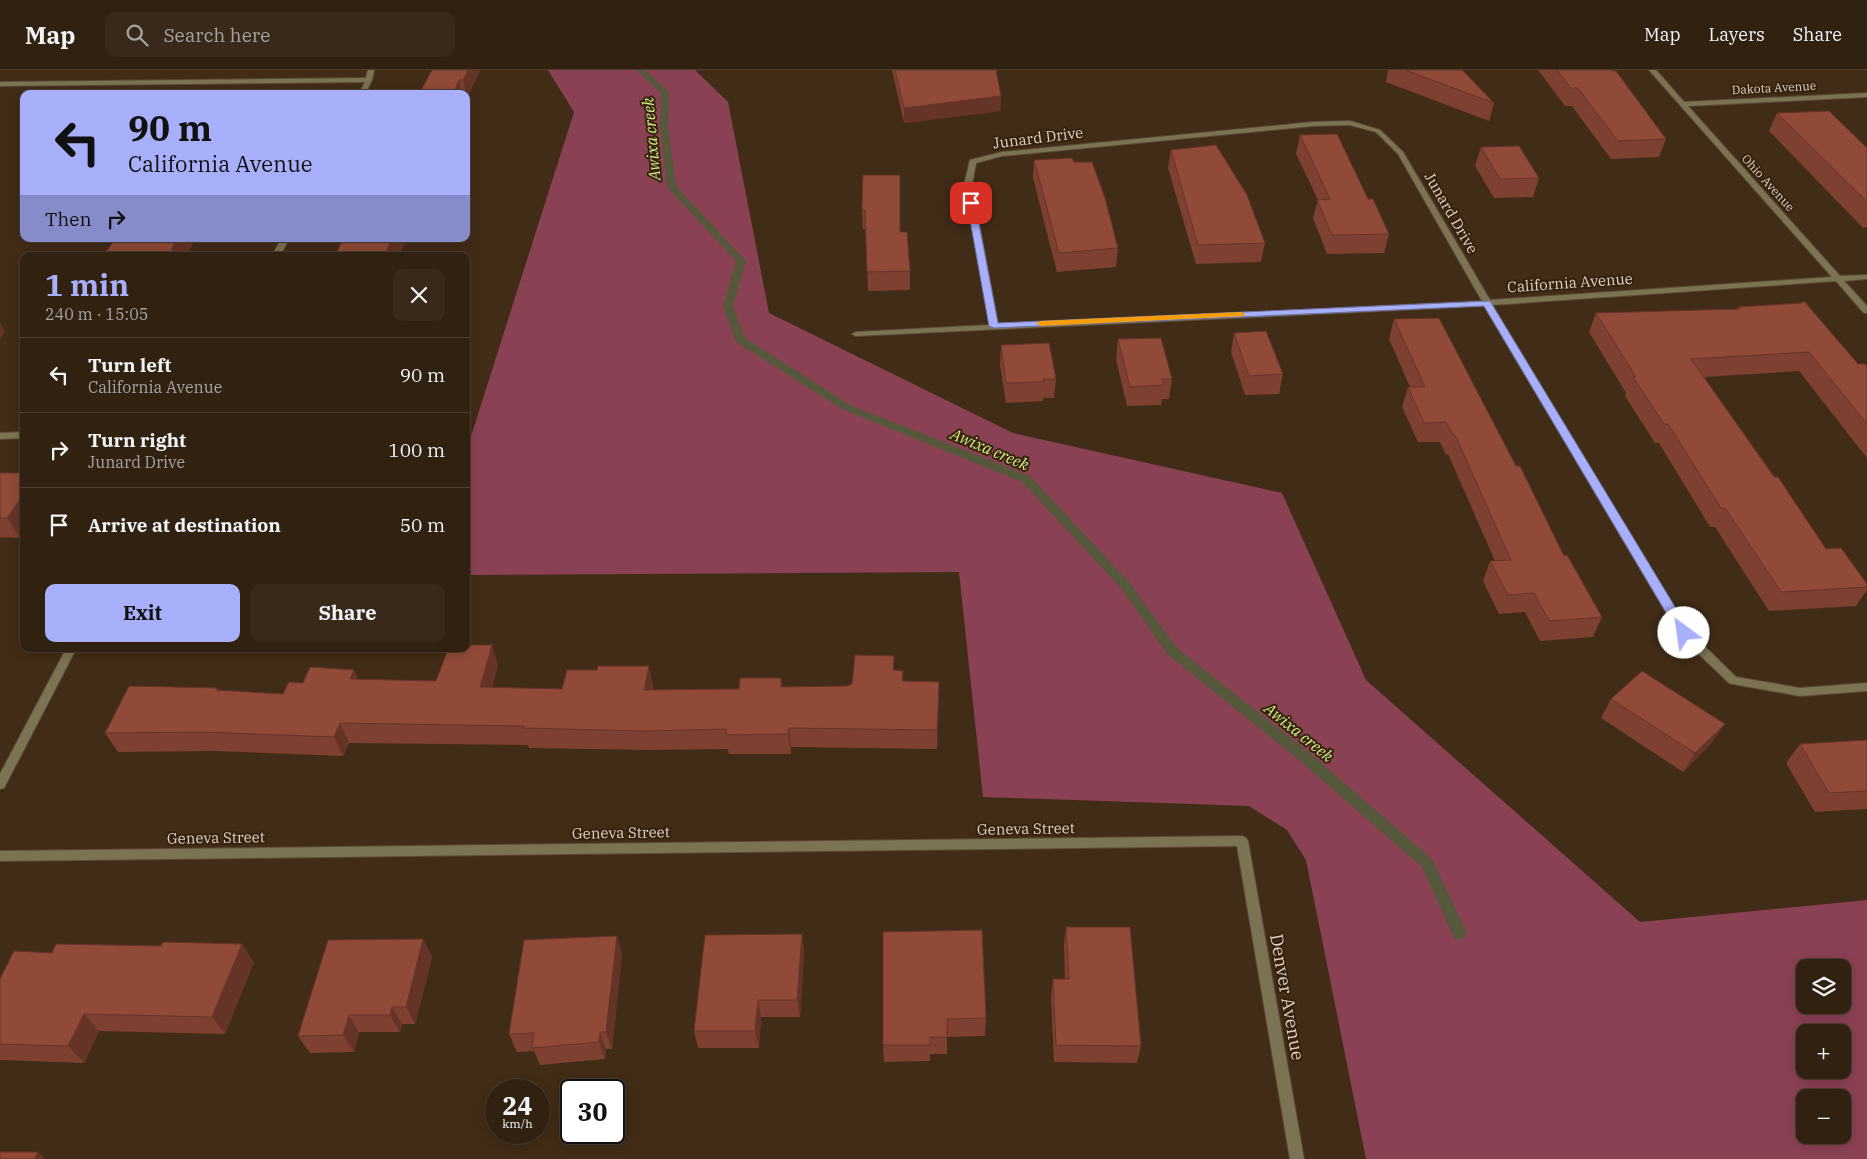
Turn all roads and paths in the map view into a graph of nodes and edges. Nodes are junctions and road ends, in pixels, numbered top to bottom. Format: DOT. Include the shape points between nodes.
graph roads {
  1 [pos="371,70"];
  2 [pos="1652,70"];
  3 [pos="369,80"];
  4 [pos="0,84"];
  5 [pos="364,90"];
  6 [pos="1867,95"];
  7 [pos="1682,104"];
  8 [pos="1867,277"];
  9 [pos="1838,278"];
  10 [pos="1487,303"];
  11 [pos="1867,311"];
  12 [pos="994,326"];
  13 [pos="856,334"];
  14 [pos="20,435"];
  15 [pos="0,436"];
  16 [pos="69,652"];
  17 [pos="1867,687"];
  18 [pos="0,785"];
  19 [pos="1242,841"];
  20 [pos="0,856"];
  21 [pos="1297,1159"];
  1 -- 3 [label="street"];
  2 -- 7 [label="street, Ohio Avenue"];
  3 -- 4 [label="street"];
  3 -- 5 [label="street"];
  6 -- 7 [label="street, Dakota Avenue"];
  7 -- 9 [label="street, Ohio Avenue"];
  8 -- 9 [label="street, California Avenue"];
  9 -- 10 [label="street, California Avenue"];
  9 -- 11 [label="street, Ohio Avenue"];
  10 -- 12 [label="street, California Avenue"];
  10 -- 12 [label="street, Junard Drive" via="1401,153 1378,131 1350,124 1314,124 1002,154 973,162 968,185"];
  10 -- 17 [label="street, Junard Drive" via="1684,633 1732,680 1800,692"];
  12 -- 13 [label="street, California Avenue"];
  14 -- 15 [label="street"];
  16 -- 18 [label="street"];
  19 -- 20 [label="street, Geneva Street"];
  19 -- 21 [label="street, Denver Avenue"];
}
